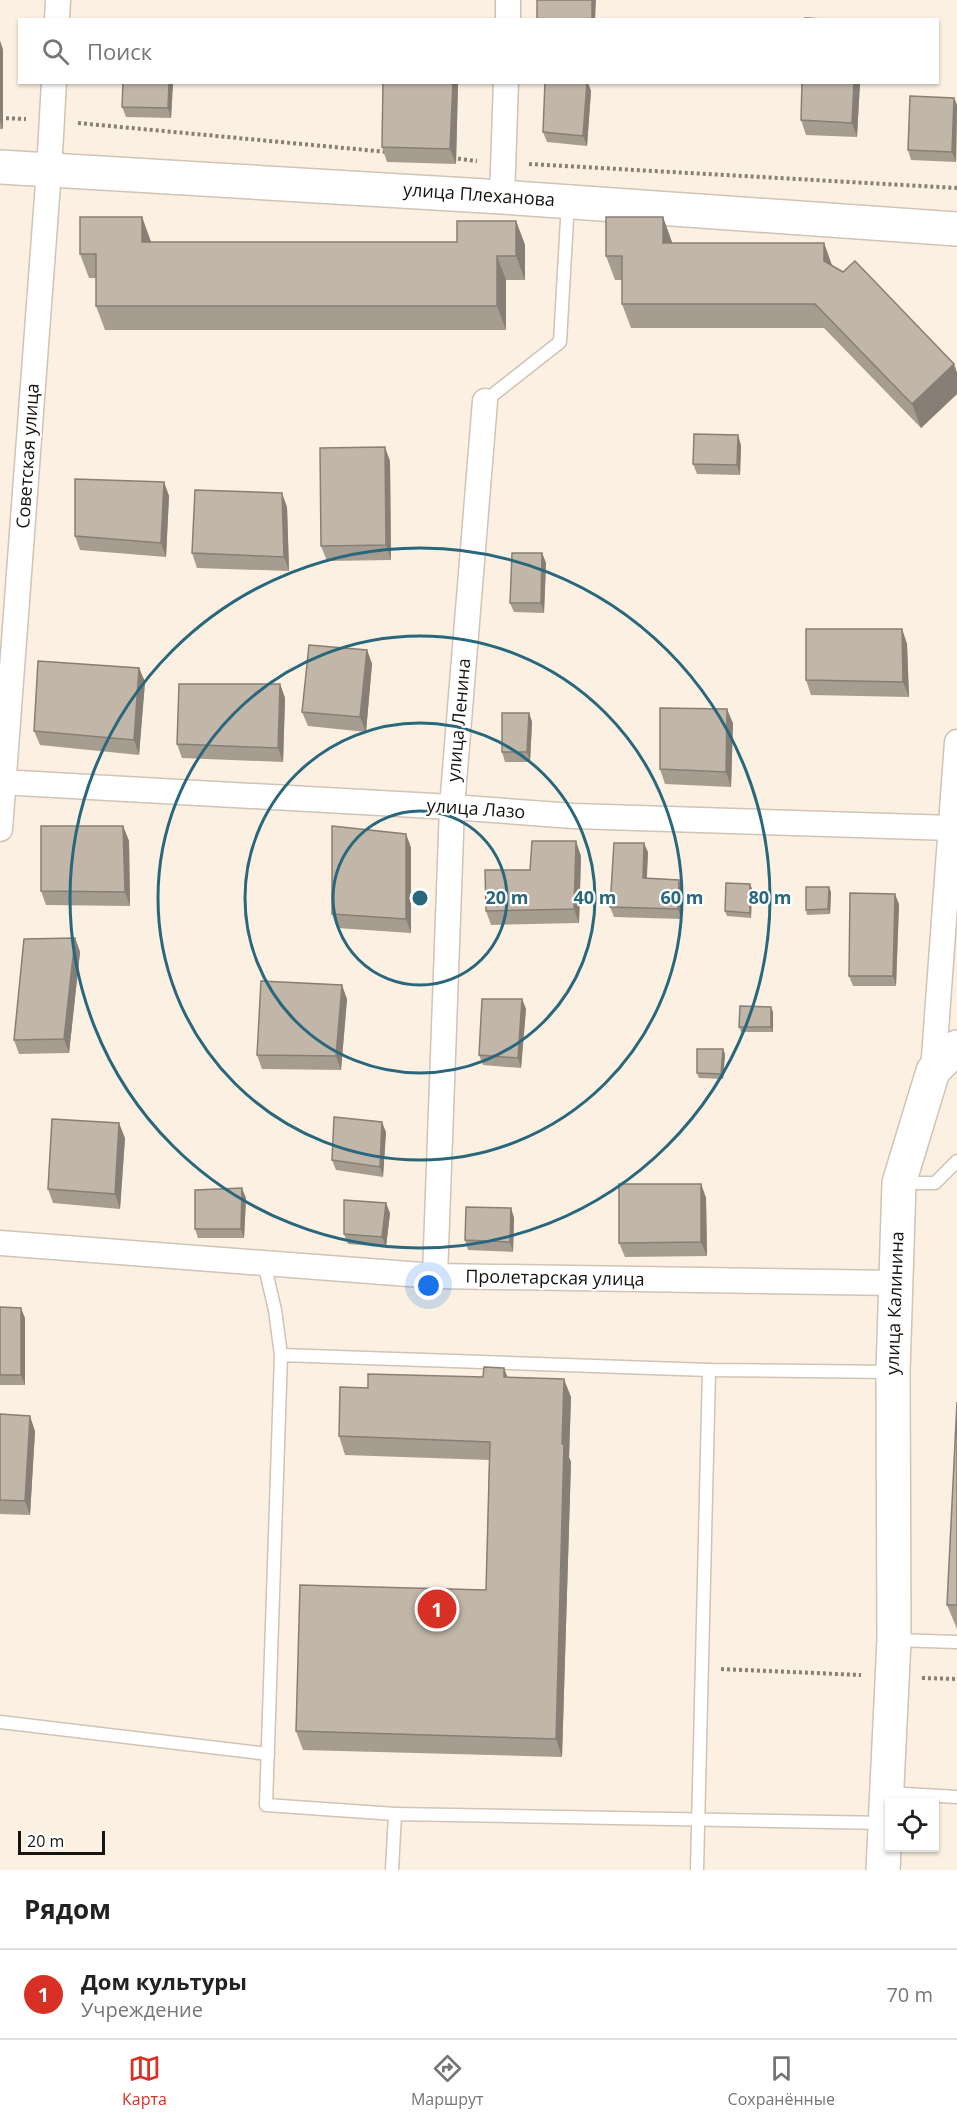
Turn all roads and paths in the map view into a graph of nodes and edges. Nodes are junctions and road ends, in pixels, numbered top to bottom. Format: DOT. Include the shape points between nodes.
graph roads {
  1 [pos="58,0"];
  2 [pos="508,0"];
  3 [pos="57,18"];
  4 [pos="508,18"];
  5 [pos="54,84"];
  6 [pos="506,84"];
  7 [pos="0,167"];
  8 [pos="50,170"];
  9 [pos="502,197"];
  10 [pos="568,201"];
  11 [pos="957,229"];
  12 [pos="484,401"];
  13 [pos="957,742"];
  14 [pos="2,782"];
  15 [pos="452,807"];
  16 [pos="952,828"];
  17 [pos="0,829"];
  18 [pos="957,1047"];
  19 [pos="933,1071"];
  20 [pos="957,1161"];
  21 [pos="899,1183"];
  22 [pos="0,1243"];
  23 [pos="264,1263"];
  24 [pos="435,1276"];
  25 [pos="896,1283"];
  26 [pos="281,1355"];
  27 [pos="708,1370"];
  28 [pos="893,1372"];
  29 [pos="894,1640"];
  30 [pos="957,1642"];
  31 [pos="702,1668"];
  32 [pos="862,1675"];
  33 [pos="915,1678"];
  34 [pos="957,1679"];
  35 [pos="0,1722"];
  36 [pos="268,1754"];
  37 [pos="957,1797"];
  38 [pos="886,1798"];
  39 [pos="939,1800"];
  40 [pos="885,1808"];
  41 [pos="395,1814"];
  42 [pos="699,1819"];
  43 [pos="885,1829"];
  44 [pos="392,1870"];
  45 [pos="697,1870"];
  46 [pos="883,1870"];
  1 -- 3 [label="street"];
  2 -- 4 [label="street"];
  5 -- 8 [label="street, Советская улица"];
  6 -- 9 [label="street"];
  7 -- 8 [label="street, улица Плеханова"];
  8 -- 9 [label="street, улица Плеханова"];
  8 -- 14 [label="street, Советская улица"];
  9 -- 10 [label="street, улица Плеханова"];
  10 -- 11 [label="street, улица Плеханова"];
  10 -- 12 [label="lane, улица Ленина" via="560,342"];
  12 -- 15 [label="street, улица Ленина"];
  13 -- 16 [label="street, улица Калинина"];
  14 -- 15 [label="street, улица Лазо"];
  14 -- 17 [label="street, Советская улица"];
  15 -- 16 [label="street, улица Лазо" via="573,816"];
  15 -- 24 [label="street, улица Ленина"];
  16 -- 19 [label="street, улица Калинина"];
  18 -- 19 [label="street"];
  19 -- 21 [label="street, улица Калинина"];
  20 -- 21 [label="lane" via="935,1183"];
  21 -- 25 [label="street, улица Калинина"];
  22 -- 23 [label="street, Пролетарская улица"];
  23 -- 24 [label="street, Пролетарская улица"];
  23 -- 26 [label="lane"];
  24 -- 25 [label="street, Пролетарская улица"];
  25 -- 28 [label="street, улица Калинина"];
  26 -- 27 [label="lane"];
  26 -- 36 [label="lane"];
  27 -- 28 [label="lane"];
  27 -- 31 [label="lane"];
  28 -- 29 [label="street, улица Калинина"];
  29 -- 30 [label="lane"];
  29 -- 38 [label="street, улица Калинина"];
  31 -- 32 [label="path"];
  31 -- 42 [label="lane"];
  33 -- 34 [label="path"];
  35 -- 36 [label="lane"];
  36 -- 41 [label="lane" via="266,1805"];
  37 -- 39 [label="lane"];
  40 -- 42 [label="lane"];
  41 -- 42 [label="lane"];
  41 -- 44 [label="lane"];
  42 -- 45 [label="lane"];
  43 -- 46 [label="street, улица Калинина"];
}
